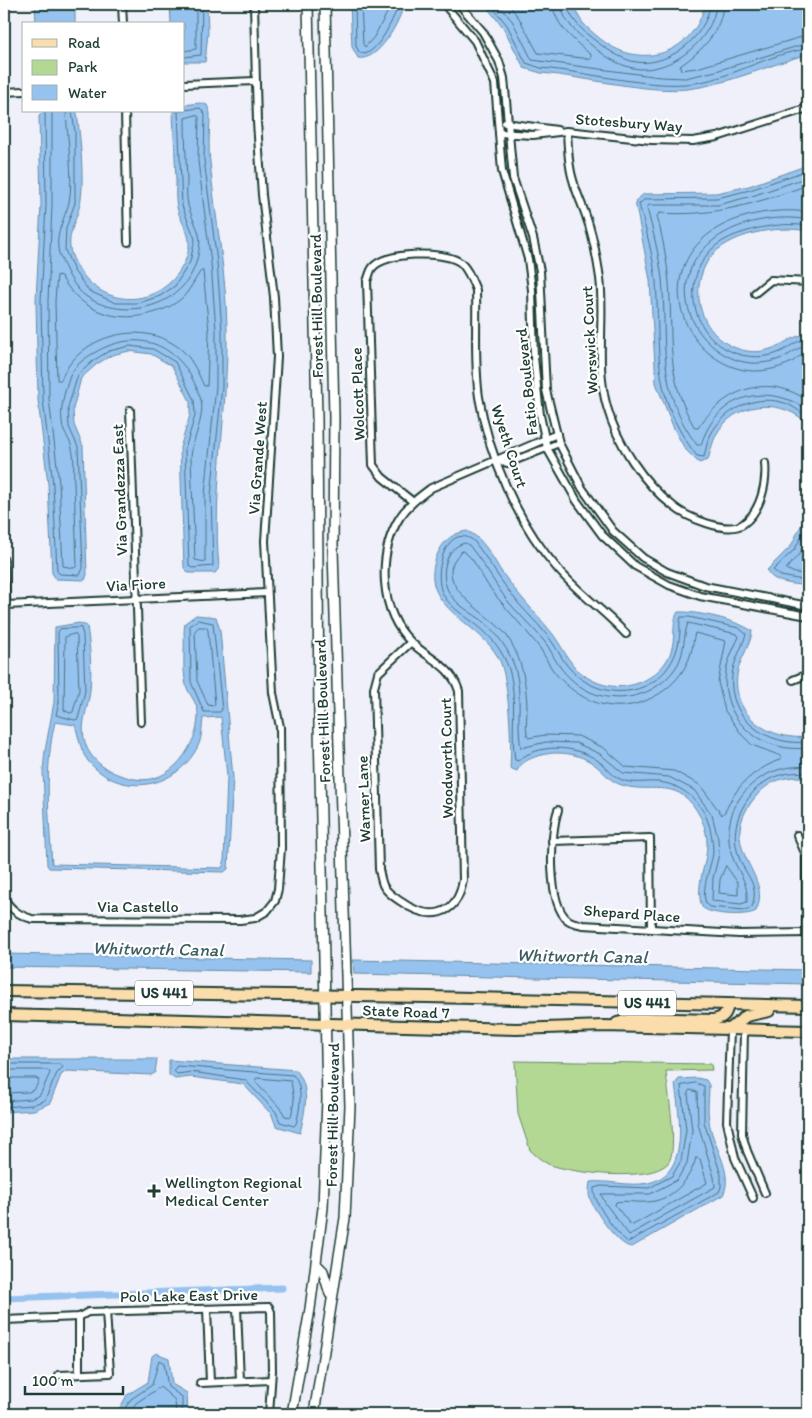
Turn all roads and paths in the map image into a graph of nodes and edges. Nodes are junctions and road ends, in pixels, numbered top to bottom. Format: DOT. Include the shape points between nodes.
graph roads {
  1 [pos="122,4"];
  2 [pos="254,4"];
  3 [pos="308,4"];
  4 [pos="325,4"];
  5 [pos="444,4"];
  6 [pos="458,4"];
  7 [pos="122,22"];
  8 [pos="255,81"];
  9 [pos="185,84"];
  10 [pos="22,91"];
  11 [pos="4,92"];
  12 [pos="808,108"];
  13 [pos="125,112"];
  14 [pos="498,122"];
  15 [pos="508,122"];
  16 [pos="565,132"];
  17 [pos="499,133"];
  18 [pos="508,133"];
  19 [pos="128,242"];
  20 [pos="372,268"];
  21 [pos="808,282"];
  22 [pos="754,293"];
  23 [pos="130,410"];
  24 [pos="557,434"];
  25 [pos="545,438"];
  26 [pos="559,443"];
  27 [pos="547,448"];
  28 [pos="497,461"];
  29 [pos="766,463"];
  30 [pos="412,501"];
  31 [pos="4,560"];
  32 [pos="267,593"];
  33 [pos="137,598"];
  34 [pos="6,605"];
  35 [pos="808,606"];
  36 [pos="808,616"];
  37 [pos="626,634"];
  38 [pos="411,642"];
  39 [pos="808,674"];
  40 [pos="793,680"];
  41 [pos="4,690"];
  42 [pos="141,722"];
  43 [pos="558,810"];
  44 [pos="797,835"];
  45 [pos="552,841"];
  46 [pos="4,898"];
  47 [pos="455,903"];
  48 [pos="267,911"];
  49 [pos="651,928"];
  50 [pos="807,933"];
  51 [pos="4,991"];
  52 [pos="325,995"];
  53 [pos="346,996"];
  54 [pos="728,1005"];
  55 [pos="804,1006"];
  56 [pos="4,1015"];
  57 [pos="325,1023"];
  58 [pos="348,1024"];
  59 [pos="604,1026"];
  60 [pos="730,1029"];
  61 [pos="744,1029"];
  62 [pos="808,1031"];
  63 [pos="765,1193"];
  64 [pos="753,1198"];
  65 [pos="317,1265"];
  66 [pos="331,1298"];
  67 [pos="236,1308"];
  68 [pos="207,1309"];
  69 [pos="106,1311"];
  70 [pos="78,1317"];
  71 [pos="4,1320"];
  72 [pos="79,1374"];
  73 [pos="59,1375"];
  74 [pos="271,1380"];
  75 [pos="240,1381"];
  76 [pos="210,1382"];
  77 [pos="200,1383"];
  78 [pos="269,1414"];
  79 [pos="292,1414"];
  80 [pos="314,1414"];
  1 -- 7 [label="street"];
  2 -- 8 [label="street, Via Grande West"];
  3 -- 52 [label="main road, Forest Hill Boulevard"];
  4 -- 53 [label="main road, Forest Hill Boulevard" via="334,417 333,580"];
  5 -- 14 [label="street, Fatio Boulevard" via="475,41 487,62 495,83"];
  6 -- 15 [label="street, Fatio Boulevard" via="483,32 499,61"];
  8 -- 9 [label="street"];
  8 -- 32 [label="street, Via Grande West" via="277,357 267,488"];
  10 -- 11 [label="street"];
  12 -- 16 [label="street, Stotesbury Way" via="717,137 693,141"];
  13 -- 19 [label="street"];
  14 -- 15 [label="street, Stotesbury Way"];
  14 -- 17 [label="street, Fatio Boulevard"];
  15 -- 16 [label="street, Stotesbury Way"];
  15 -- 18 [label="street, Fatio Boulevard"];
  16 -- 18 [label="street, Stotesbury Way"];
  16 -- 29 [label="street, Worswick Court" via="572,179 587,218 600,281 602,377 607,407 622,442 660,496 674,508 719,527 742,525 753,514 767,480"];
  17 -- 18 [label="street, Stotesbury Way"];
  17 -- 25 [label="street, Fatio Boulevard" via="502,171 528,259 534,357"];
  18 -- 24 [label="street, Fatio Boulevard" via="512,178 533,238 540,271 546,390"];
  20 -- 28 [label="street, Wyeth Court" via="382,260 397,256 444,256 459,261 469,275 476,290 479,395"];
  20 -- 30 [label="street, Wolcott Place" via="368,281 373,465 382,477"];
  21 -- 22 [label="street" via="771,280"];
  23 -- 33 [label="street, Via Grandezza East"];
  24 -- 25 [label="street, Woodworth Court"];
  24 -- 26 [label="street, Fatio Boulevard"];
  25 -- 27 [label="street, Fatio Boulevard"];
  25 -- 28 [label="street, Woodworth Court"];
  26 -- 27 [label="street, Woodworth Court"];
  26 -- 35 [label="street, Fatio Boulevard" via="598,512 613,531 643,558 667,572 705,586"];
  27 -- 28 [label="street, Woodworth Court" via="508,463"];
  27 -- 36 [label="street, Fatio Boulevard" via="577,501 602,535 635,566 670,585 700,596"];
  28 -- 30 [label="street, Woodworth Court" via="449,479"];
  28 -- 37 [label="street, Wyeth Court" via="519,512 556,567"];
  30 -- 38 [label="street, Woodworth Court" via="400,517 385,560 388,601 396,621"];
  31 -- 34 [label="street"];
  32 -- 33 [label="street, Via Fiore"];
  32 -- 48 [label="street, Via Grande West" via="273,693 280,727 281,848 278,889 275,901"];
  33 -- 34 [label="street, Via Fiore"];
  33 -- 42 [label="street, Via Grandezza East"];
  34 -- 41 [label="street"];
  38 -- 47 [label="street, Woodworth Court" via="448,669 459,691 463,880"];
  38 -- 47 [label="street, Warner Lane" via="378,673 374,688 379,870 383,886 392,896 420,913 441,912"];
  39 -- 40 [label="street"];
  43 -- 45 [label="street, Shepard Place"];
  44 -- 50 [label="street" via="806,855"];
  45 -- 49 [label="street, Shepard Place" via="555,896 568,920 583,925"];
  45 -- 49 [label="street" via="650,838"];
  46 -- 48 [label="street, Via Castello" via="20,915 42,919 240,920 255,918"];
  49 -- 50 [label="street, Shepard Place" via="739,934"];
  51 -- 52 [label="main road, State Road 7 / US 441"];
  52 -- 53 [label="main road, State Road 7 / US 441"];
  52 -- 57 [label="main road, Forest Hill Boulevard"];
  53 -- 54 [label="main road, State Road 7 / US 441"];
  53 -- 58 [label="main road, Forest Hill Boulevard"];
  54 -- 55 [label="main road, State Road 7 / US 441"];
  54 -- 59 [label="main road" via="721,1018 713,1020 636,1018"];
  55 -- 60 [label="main road" via="756,1012"];
  56 -- 57 [label="main road, State Road 7 / US 441"];
  57 -- 58 [label="main road, State Road 7 / US 441"];
  57 -- 65 [label="main road, Forest Hill Boulevard" via="326,1173"];
  58 -- 59 [label="main road, State Road 7 / US 441" via="516,1029"];
  58 -- 66 [label="main road, Forest Hill Boulevard" via="348,1180"];
  59 -- 60 [label="main road, State Road 7 / US 441"];
  60 -- 61 [label="main road, State Road 7 / US 441"];
  60 -- 64 [label="street" via="727,1122 735,1158"];
  61 -- 62 [label="main road, State Road 7 / US 441"];
  61 -- 63 [label="street" via="742,1134"];
  65 -- 66 [label="main road" via="323,1271"];
  65 -- 79 [label="main road, Forest Hill Boulevard"];
  66 -- 80 [label="main road, Forest Hill Boulevard"];
  67 -- 68 [label="street, Polo Lake East Drive"];
  67 -- 74 [label="street, Polo Lake East Drive" via="269,1307"];
  67 -- 75 [label="street"];
  68 -- 69 [label="street, Polo Lake East Drive"];
  68 -- 76 [label="street"];
  69 -- 70 [label="street, Polo Lake East Drive" via="88,1312"];
  69 -- 72 [label="street" via="110,1374"];
  70 -- 71 [label="street, Polo Lake East Drive"];
  70 -- 72 [label="street"];
  72 -- 73 [label="street"];
  74 -- 75 [label="street"];
  74 -- 78 [label="street, Polo Lake East Drive"];
  75 -- 76 [label="street"];
  76 -- 77 [label="street"];
}
